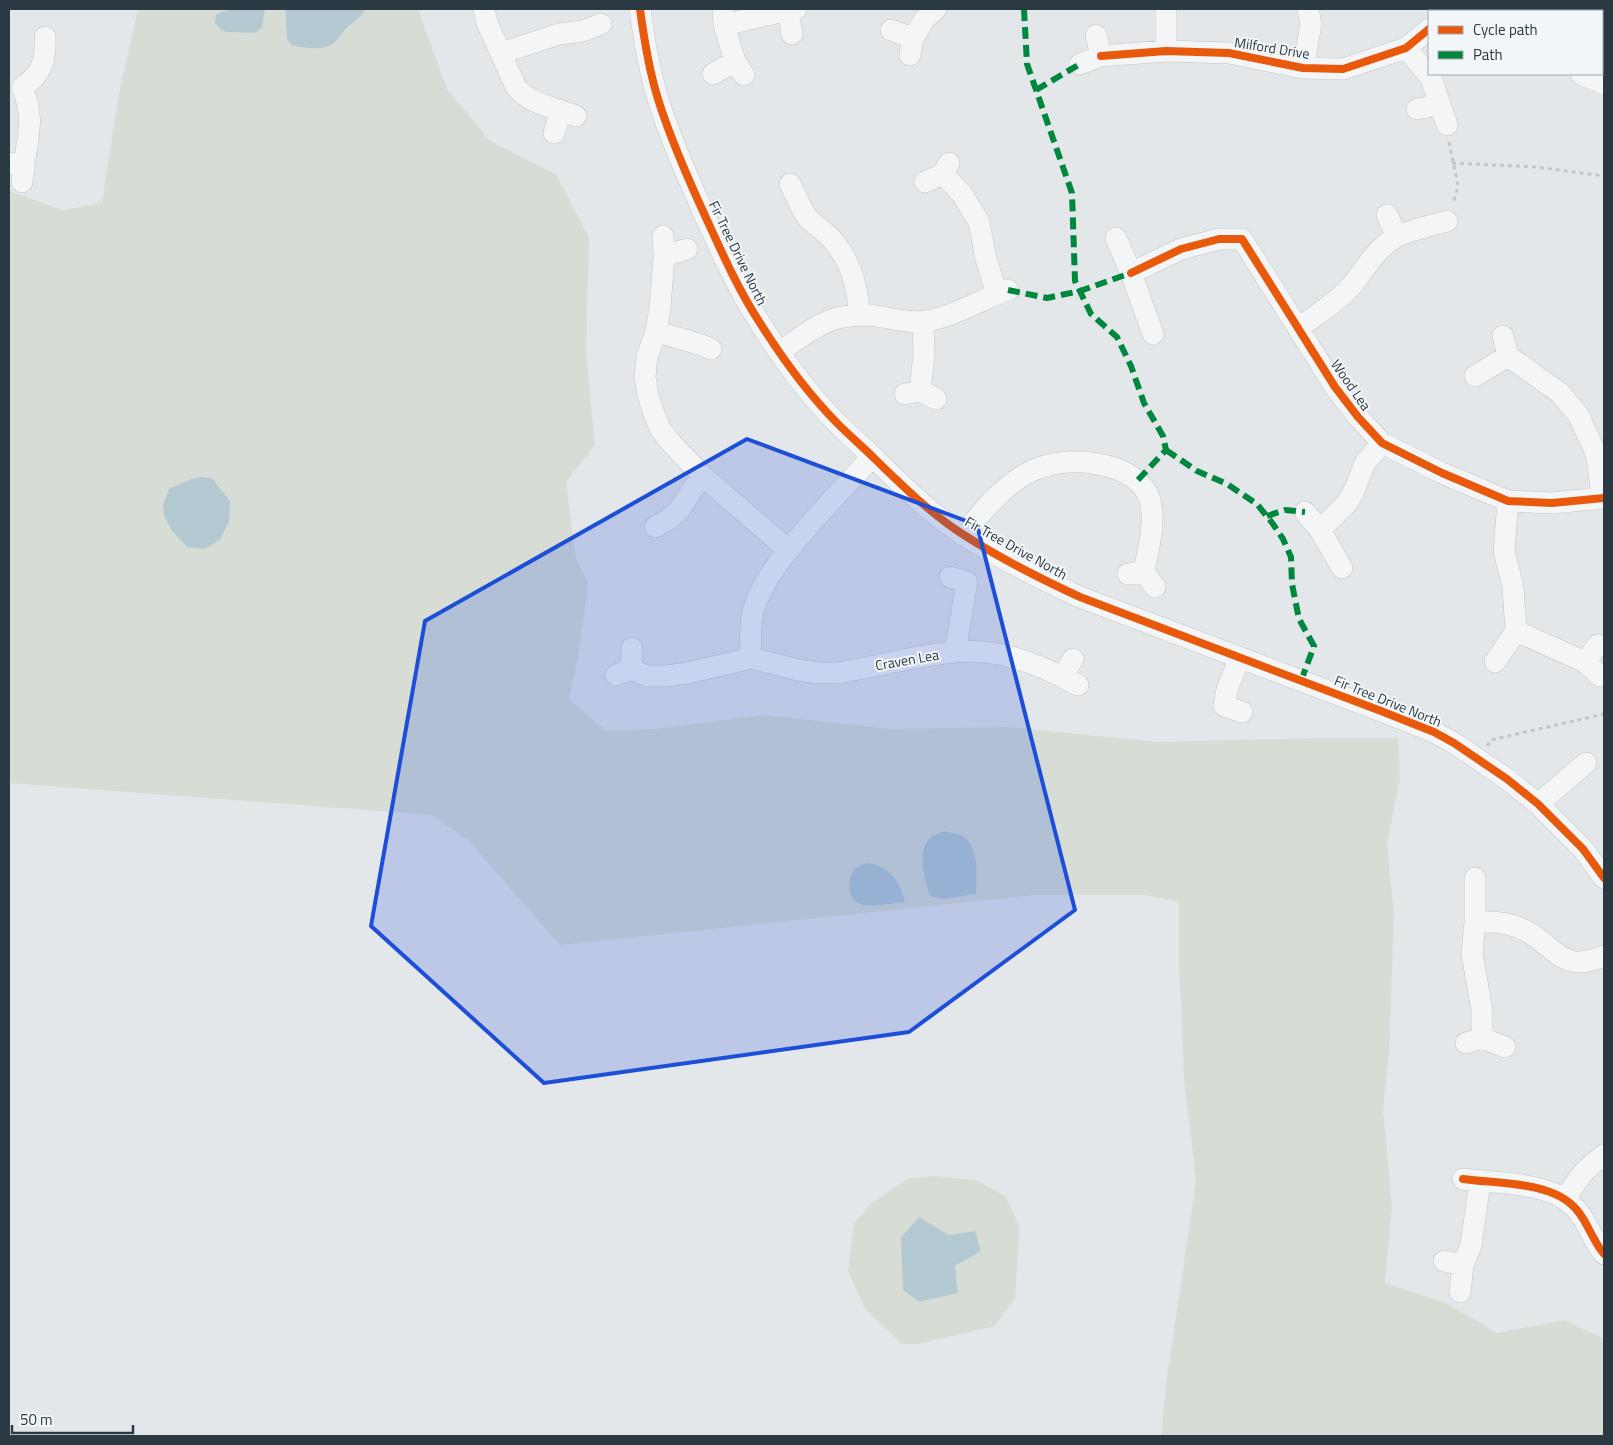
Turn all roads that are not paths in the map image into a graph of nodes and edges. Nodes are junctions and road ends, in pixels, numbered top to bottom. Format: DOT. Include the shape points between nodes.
graph roads {
  1 [pos="484,9"];
  2 [pos="640,9"];
  3 [pos="936,9"];
  4 [pos="1166,9"];
  5 [pos="1308,9"];
  6 [pos="792,10"];
  7 [pos="603,17"];
  8 [pos="723,17"];
  9 [pos="891,30"];
  10 [pos="1428,30"];
  11 [pos="792,34"];
  12 [pos="1096,35"];
  13 [pos="44,36"];
  14 [pos="1406,48"];
  15 [pos="1166,51"];
  16 [pos="501,53"];
  17 [pos="1101,56"];
  18 [pos="1080,64"];
  19 [pos="1303,68"];
  20 [pos="713,74"];
  21 [pos="1428,74"];
  22 [pos="1428,75"];
  23 [pos="1583,75"];
  24 [pos="1604,84"];
  25 [pos="15,85"];
  26 [pos="1439,105"];
  27 [pos="1417,109"];
  28 [pos="1447,125"];
  29 [pos="554,133"];
  30 [pos="18,170"];
  31 [pos="939,173"];
  32 [pos="788,182"];
  33 [pos="1388,215"];
  34 [pos="1447,221"];
  35 [pos="1397,236"];
  36 [pos="1116,238"];
  37 [pos="688,249"];
  38 [pos="1130,272"];
  39 [pos="859,314"];
  40 [pos="923,321"];
  41 [pos="1299,328"];
  42 [pos="656,332"];
  43 [pos="1152,334"];
  44 [pos="779,352"];
  45 [pos="716,353"];
  46 [pos="1474,376"];
  47 [pos="920,395"];
  48 [pos="1382,443"];
  49 [pos="872,456"];
  50 [pos="705,478"];
  51 [pos="1603,498"];
  52 [pos="1508,501"];
  53 [pos="1305,512"];
  54 [pos="651,528"];
  55 [pos="1320,530"];
  56 [pos="963,535"];
  57 [pos="788,550"];
  58 [pos="1342,568"];
  59 [pos="950,577"];
  60 [pos="1142,578"];
  61 [pos="1516,631"];
  62 [pos="1598,645"];
  63 [pos="955,652"];
  64 [pos="751,658"];
  65 [pos="1240,658"];
  66 [pos="1495,662"];
  67 [pos="626,664"];
  68 [pos="1071,674"];
  69 [pos="1229,714"];
  70 [pos="1586,763"];
  71 [pos="1538,804"];
  72 [pos="1475,878"];
  73 [pos="1604,878"];
  74 [pos="1475,922"];
  75 [pos="1604,956"];
  76 [pos="1506,1047"];
  77 [pos="1604,1155"];
  78 [pos="1566,1198"];
  79 [pos="1604,1254"];
  80 [pos="1460,1292"];
  1 -- 16 [label="street"];
  2 -- 44 [label="street, Fir Tree Drive North" via="648,61 672,140 721,250 759,322"];
  3 -- 9 [label="street" via="925,19 911,46"];
  4 -- 15 [label="street"];
  5 -- 19 [label="street" via="1311,24"];
  6 -- 8 [label="street"];
  6 -- 11 [label="street"];
  7 -- 16 [label="street" via="583,30 559,34"];
  8 -- 20 [label="street" via="740,68"];
  10 -- 14 [label="street, Milford Drive"];
  12 -- 17 [label="street"];
  13 -- 25 [label="street" via="46,53 39,73 32,81"];
  14 -- 19 [label="street, Milford Drive" via="1343,69"];
  14 -- 21 [label="street"];
  15 -- 17 [label="street, Milford Drive"];
  15 -- 19 [label="street, Milford Drive" via="1229,54"];
  16 -- 29 [label="street" via="522,94 568,114"];
  17 -- 18 [label="street, Milford Drive"];
  22 -- 26 [label="street"];
  23 -- 24 [label="street"];
  25 -- 30 [label="street" via="28,101 31,114"];
  26 -- 27 [label="street"];
  26 -- 28 [label="street"];
  31 -- 40 [label="street" via="962,194 979,222 986,259 1002,292 948,316"];
  32 -- 39 [label="street" via="807,217 843,255 855,283"];
  33 -- 35 [label="street"];
  34 -- 35 [label="street"];
  35 -- 41 [label="street" via="1379,250 1344,294"];
  36 -- 38 [label="street"];
  37 -- 42 [label="street" via="664,246"];
  38 -- 41 [label="street, Wood Lea" via="1182,249 1218,239 1242,239"];
  38 -- 43 [label="street"];
  39 -- 40 [label="street"];
  39 -- 44 [label="street" via="823,322"];
  40 -- 47 [label="street"];
  41 -- 48 [label="street, Wood Lea" via="1335,387"];
  42 -- 45 [label="street" via="698,343"];
  42 -- 50 [label="street" via="647,357 645,376 654,414 672,444"];
  44 -- 49 [label="street, Fir Tree Drive North" via="836,422"];
  46 -- 51 [label="street" via="1505,346 1560,393 1580,416 1597,456"];
  48 -- 52 [label="street, Wood Lea"];
  48 -- 55 [label="street" via="1366,463 1348,502"];
  49 -- 56 [label="street, Fir Tree Drive North"];
  49 -- 57 [label="street"];
  50 -- 54 [label="street" via="694,487 680,509 668,520"];
  50 -- 57 [label="street"];
  51 -- 52 [label="street, Wood Lea" via="1552,504"];
  52 -- 61 [label="street" via="1504,551 1513,587"];
  53 -- 55 [label="street"];
  55 -- 58 [label="street"];
  56 -- 60 [label="street" via="994,498 1023,476 1056,463 1083,462 1116,468 1130,475 1148,496 1152,517"];
  56 -- 65 [label="street, Fir Tree Drive North" via="1080,597"];
  57 -- 64 [label="street" via="762,589 754,610"];
  59 -- 63 [label="street" via="968,582"];
  61 -- 62 [label="street" via="1593,669"];
  61 -- 66 [label="street"];
  63 -- 64 [label="street, Craven Lea" via="836,673 798,670"];
  63 -- 68 [label="street, Craven Lea" via="1001,655"];
  64 -- 67 [label="street, Craven Lea" via="666,676 647,676"];
  65 -- 69 [label="street" via="1227,689"];
  65 -- 71 [label="street, Fir Tree Drive North" via="1434,732 1478,758"];
  70 -- 71 [label="street"];
  71 -- 73 [label="street, Fir Tree Drive North" via="1583,849"];
  72 -- 74 [label="street"];
  74 -- 75 [label="street" via="1517,927 1563,959 1574,962"];
  74 -- 76 [label="street" via="1473,967 1482,1010 1474,1040"];
  77 -- 78 [label="street" via="1582,1172"];
  78 -- 79 [label="street" via="1585,1221"];
  78 -- 80 [label="street" via="1550,1190 1471,1180 1471,1245 1454,1263"];
}
